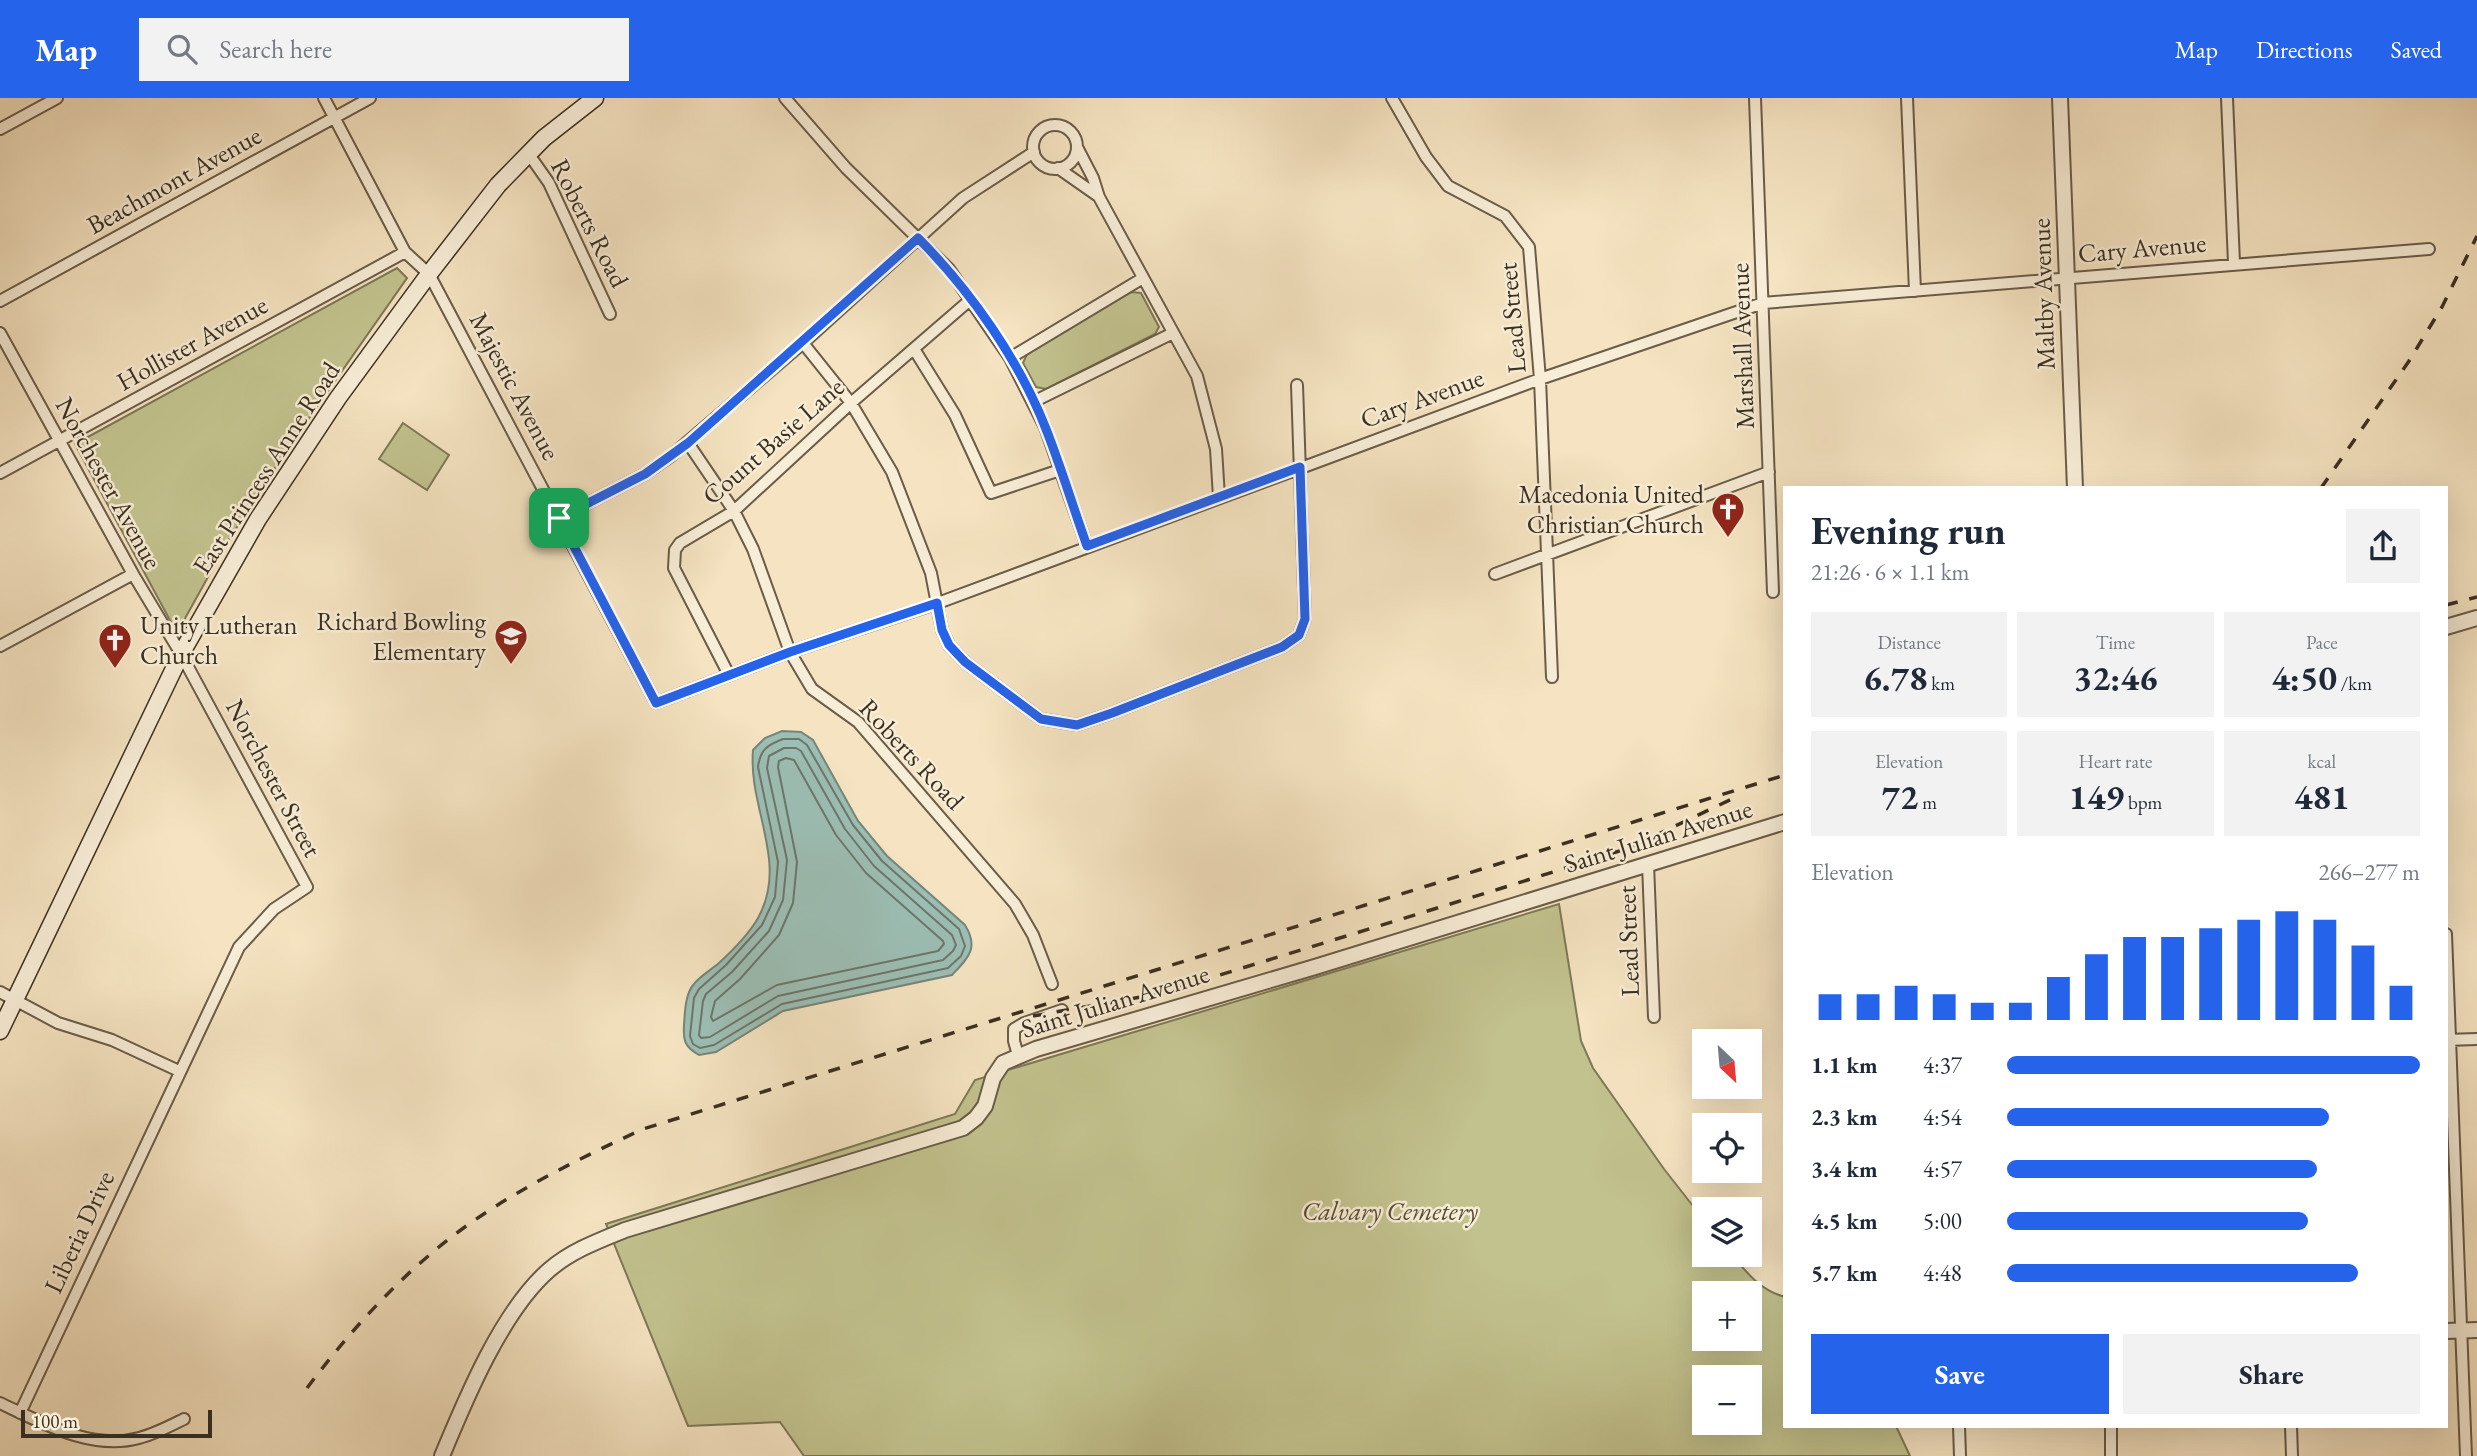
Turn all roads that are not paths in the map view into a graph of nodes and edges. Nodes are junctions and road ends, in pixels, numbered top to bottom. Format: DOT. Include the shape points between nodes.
graph roads {
  1 [pos="57,98"];
  2 [pos="324,98"];
  3 [pos="370,98"];
  4 [pos="595,98"];
  5 [pos="785,98"];
  6 [pos="1392,98"];
  7 [pos="1755,98"];
  8 [pos="1907,98"];
  9 [pos="2060,98"];
  10 [pos="2227,98"];
  11 [pos="335,118"];
  12 [pos="0,129"];
  13 [pos="1077,147"];
  14 [pos="1034,152"];
  15 [pos="528,153"];
  16 [pos="1058,168"];
  17 [pos="1099,197"];
  18 [pos="918,238"];
  19 [pos="2429,249"];
  20 [pos="405,252"];
  21 [pos="2234,263"];
  22 [pos="429,274"];
  23 [pos="1143,278"];
  24 [pos="2067,278"];
  25 [pos="1915,291"];
  26 [pos="970,300"];
  27 [pos="0,301"];
  28 [pos="1763,303"];
  29 [pos="610,314"];
  30 [pos="0,332"];
  31 [pos="1173,333"];
  32 [pos="803,342"];
  33 [pos="914,349"];
  34 [pos="1010,358"];
  35 [pos="1540,379"];
  36 [pos="1297,386"];
  37 [pos="1032,402"];
  38 [pos="852,403"];
  39 [pos="59,442"];
  40 [pos="688,443"];
  41 [pos="1300,467"];
  42 [pos="1060,470"];
  43 [pos="1769,472"];
  44 [pos="0,474"];
  45 [pos="2075,486"];
  46 [pos="1219,497"];
  47 [pos="734,511"];
  48 [pos="559,518"];
  49 [pos="1087,546"];
  50 [pos="1546,555"];
  51 [pos="133,574"];
  52 [pos="1496,574"];
  53 [pos="1773,592"];
  54 [pos="937,603"];
  55 [pos="2477,618"];
  56 [pos="2448,626"];
  57 [pos="0,646"];
  58 [pos="790,652"];
  59 [pos="181,654"];
  60 [pos="729,675"];
  61 [pos="1552,677"];
  62 [pos="656,703"];
  63 [pos="1783,823"];
  64 [pos="1648,864"];
  65 [pos="1052,984"];
  66 [pos="8,996"];
  67 [pos="1062,1010"];
  68 [pos="1654,1017"];
  69 [pos="0,1031"];
  70 [pos="2477,1039"];
  71 [pos="2448,1040"];
  72 [pos="1018,1055"];
  73 [pos="179,1071"];
  74 [pos="2469,1330"];
  75 [pos="2448,1331"];
  76 [pos="0,1403"];
  77 [pos="20,1413"];
  78 [pos="184,1419"];
  79 [pos="1959,1428"];
  80 [pos="2110,1428"];
  81 [pos="2291,1428"];
  82 [pos="442,1456"];
  83 [pos="1960,1456"];
  84 [pos="2111,1456"];
  85 [pos="2292,1456"];
  86 [pos="2466,1456"];
  1 -- 12 [label="street"];
  2 -- 11 [label="street, Majestic Avenue"];
  3 -- 11 [label="street, Beachmont Avenue"];
  4 -- 15 [label="main road, East Princess Anne Road"];
  5 -- 18 [label="street" via="846,168"];
  6 -- 35 [label="street, Lead Street" via="1448,186 1505,216 1529,247"];
  7 -- 28 [label="street, Marshall Avenue"];
  8 -- 25 [label="street"];
  9 -- 24 [label="street, Maltby Avenue"];
  10 -- 21 [label="street"];
  11 -- 20 [label="street, Majestic Avenue"];
  11 -- 27 [label="street, Beachmont Avenue"];
  13 -- 14 [label="street" via="1070,131 1053,125 1037,134"];
  13 -- 16 [label="street" via="1069,164"];
  13 -- 17 [label="street"];
  14 -- 16 [label="street" via="1045,166"];
  14 -- 18 [label="street" via="970,192"];
  15 -- 22 [label="main road, East Princess Anne Road"];
  15 -- 29 [label="street, Roberts Road" via="549,183"];
  16 -- 17 [label="street"];
  17 -- 23 [label="street"];
  18 -- 26 [label="street"];
  18 -- 32 [label="street"];
  19 -- 21 [label="street, Cary Avenue"];
  20 -- 22 [label="street, Majestic Avenue"];
  20 -- 39 [label="street, Hollister Avenue"];
  21 -- 24 [label="street, Cary Avenue"];
  22 -- 48 [label="street, Majestic Avenue"];
  22 -- 59 [label="main road, East Princess Anne Road" via="288,472"];
  23 -- 31 [label="street"];
  23 -- 34 [label="street"];
  24 -- 25 [label="street, Cary Avenue"];
  24 -- 45 [label="street, Maltby Avenue"];
  25 -- 28 [label="street, Cary Avenue"];
  26 -- 33 [label="street, Count Basie Lane"];
  26 -- 34 [label="street"];
  28 -- 35 [label="street, Cary Avenue"];
  28 -- 43 [label="street, Marshall Avenue"];
  30 -- 39 [label="street, Norchester Avenue"];
  31 -- 37 [label="street"];
  31 -- 46 [label="street" via="1197,376 1216,449"];
  32 -- 38 [label="street"];
  32 -- 40 [label="street"];
  33 -- 38 [label="street, Count Basie Lane"];
  33 -- 42 [label="street" via="955,415 991,493"];
  34 -- 37 [label="street"];
  35 -- 41 [label="street, Cary Avenue"];
  35 -- 50 [label="street, Lead Street"];
  36 -- 41 [label="street"];
  37 -- 42 [label="street"];
  38 -- 47 [label="street, Count Basie Lane"];
  38 -- 54 [label="street" via="892,472 931,573"];
  39 -- 44 [label="street, Hollister Avenue"];
  39 -- 51 [label="street, Norchester Avenue"];
  40 -- 47 [label="street, Roberts Road"];
  40 -- 48 [label="street" via="645,474"];
  41 -- 46 [label="street, Cary Avenue"];
  41 -- 54 [label="street" via="1305,619 1299,635 1282,647 1112,713 1077,725 1041,719 949,645"];
  42 -- 49 [label="street"];
  43 -- 50 [label="street"];
  43 -- 53 [label="street, Marshall Avenue"];
  46 -- 49 [label="street, Cary Avenue"];
  47 -- 58 [label="street, Roberts Road" via="753,549"];
  47 -- 60 [label="street, Count Basie Lane" via="680,543 673,558"];
  48 -- 62 [label="street, Majestic Avenue"];
  49 -- 54 [label="street, Cary Avenue"];
  50 -- 52 [label="street"];
  50 -- 61 [label="street, Lead Street"];
  51 -- 57 [label="street"];
  51 -- 59 [label="street, Norchester Avenue"];
  54 -- 58 [label="street, Cary Avenue"];
  55 -- 56 [label="street"];
  58 -- 60 [label="street, Cary Avenue"];
  58 -- 65 [label="street, Roberts Road" via="812,689 858,722 1015,904"];
  59 -- 66 [label="main road, East Princess Anne Road"];
  59 -- 73 [label="street, Norchester Street" via="307,887 274,909 239,947"];
  60 -- 62 [label="street, Cary Avenue"];
  63 -- 64 [label="street, Saint Julian Avenue"];
  64 -- 68 [label="street, Lead Street"];
  64 -- 72 [label="street, Saint Julian Avenue"];
  66 -- 69 [label="main road, East Princess Anne Road"];
  66 -- 73 [label="street" via="58,1023 112,1040"];
  67 -- 72 [label="street" via="1014,1029"];
  70 -- 71 [label="street"];
  71 -- 74 [label="street"];
  72 -- 82 [label="street, Saint Julian Avenue" via="996,1070 985,1106 963,1128 625,1230 569,1255 535,1283 504,1326"];
  73 -- 77 [label="street, Liberia Drive"];
  74 -- 75 [label="street"];
  74 -- 86 [label="street"];
  76 -- 77 [label="street"];
  77 -- 78 [label="street" via="74,1435 114,1441 137,1439"];
  79 -- 83 [label="street"];
  80 -- 84 [label="street"];
  81 -- 85 [label="street"];
}
